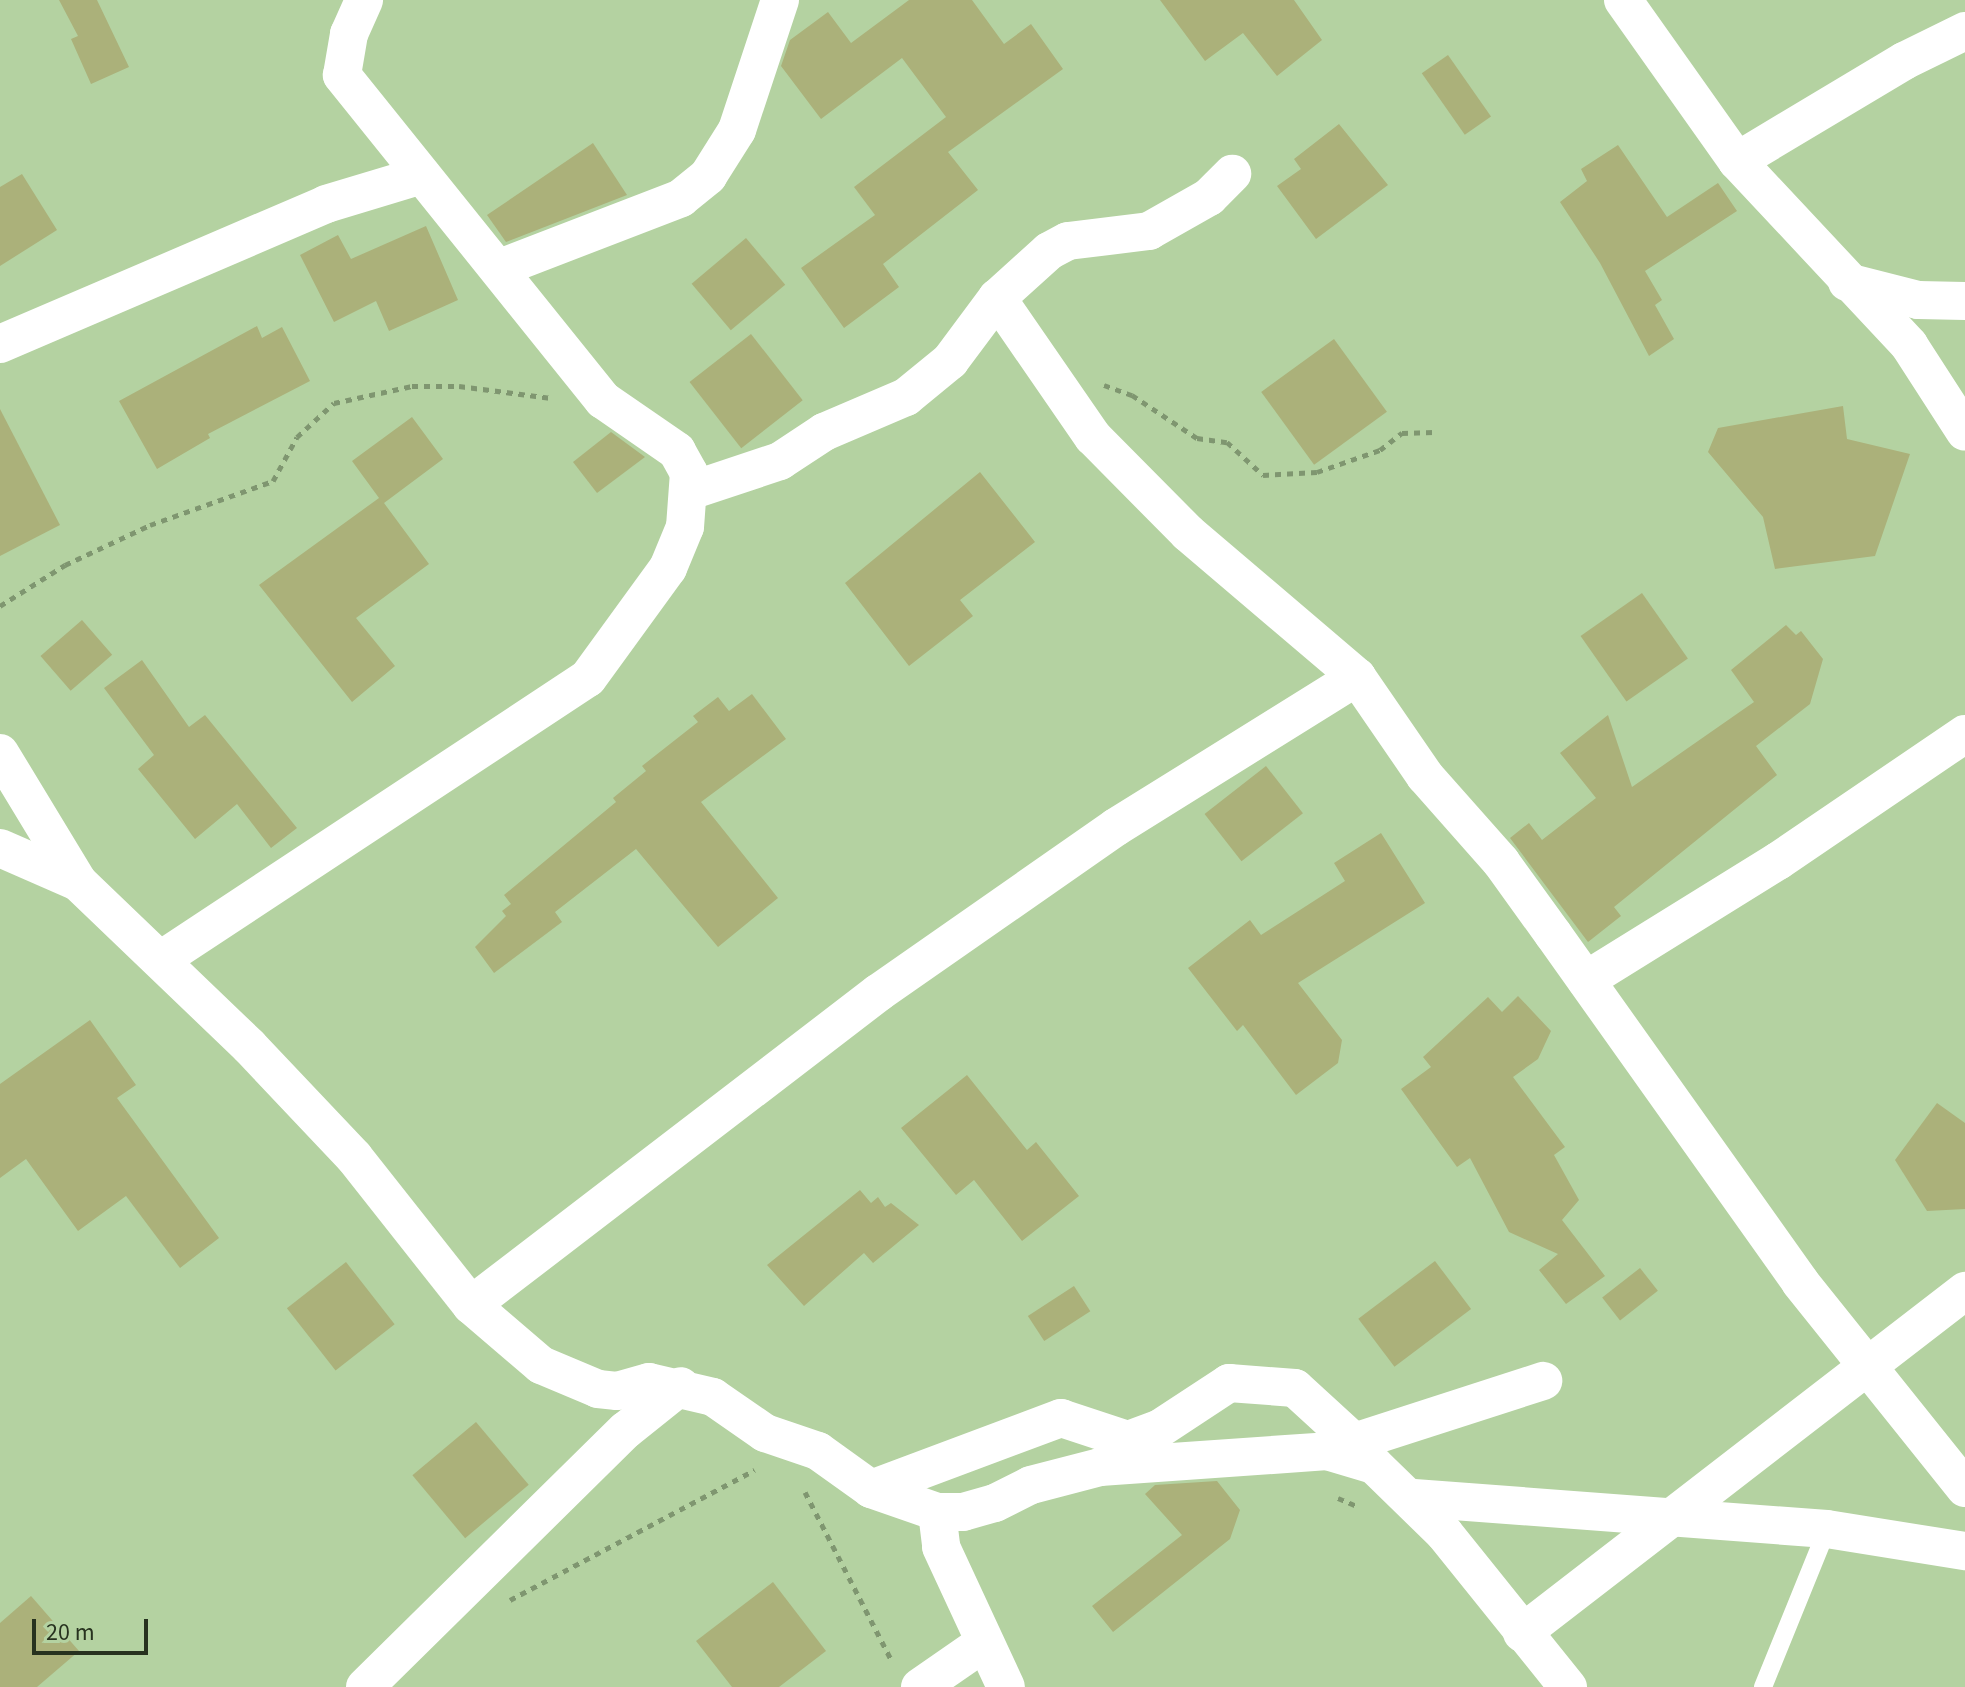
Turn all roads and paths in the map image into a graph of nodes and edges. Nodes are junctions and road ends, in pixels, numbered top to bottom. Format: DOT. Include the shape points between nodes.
graph roads {
  1 [pos="364,0"];
  2 [pos="780,0"];
  3 [pos="1623,0"];
  4 [pos="1965,31"];
  5 [pos="1737,161"];
  6 [pos="1232,174"];
  7 [pos="422,175"];
  8 [pos="500,268"];
  9 [pos="1847,282"];
  10 [pos="997,298"];
  11 [pos="1965,301"];
  12 [pos="0,344"];
  13 [pos="1051,380"];
  14 [pos="603,400"];
  15 [pos="1434,432"];
  16 [pos="1965,432"];
  17 [pos="690,491"];
  18 [pos="0,606"];
  19 [pos="1357,677"];
  20 [pos="1965,734"];
  21 [pos="0,753"];
  22 [pos="0,848"];
  23 [pos="78,882"];
  24 [pos="162,959"];
  25 [pos="1586,980"];
  26 [pos="1965,1291"];
  27 [pos="471,1305"];
  28 [pos="1869,1362"];
  29 [pos="1543,1381"];
  30 [pos="681,1386"];
  31 [pos="760,1468"];
  32 [pos="794,1480"];
  33 [pos="1965,1488"];
  34 [pos="871,1489"];
  35 [pos="1329,1494"];
  36 [pos="1414,1498"];
  37 [pos="937,1512"];
  38 [pos="1372,1513"];
  39 [pos="1671,1516"];
  40 [pos="1827,1529"];
  41 [pos="1965,1551"];
  42 [pos="507,1600"];
  43 [pos="1522,1633"];
  44 [pos="982,1644"];
  45 [pos="910,1680"];
  46 [pos="365,1687"];
  47 [pos="1006,1687"];
  48 [pos="1568,1687"];
  49 [pos="1763,1687"];
  1 -- 7 [label="street" via="349,34 342,75"];
  2 -- 8 [label="street" via="737,130 708,176 681,198"];
  3 -- 5 [label="street"];
  4 -- 5 [label="street" via="1904,61"];
  5 -- 9 [label="street"];
  6 -- 10 [label="street" via="1209,197 1149,231 1059,246"];
  7 -- 8 [label="street"];
  7 -- 12 [label="street" via="326,204"];
  8 -- 14 [label="street"];
  9 -- 11 [label="street" via="1918,300"];
  9 -- 16 [label="street" via="1909,345"];
  10 -- 13 [label="street"];
  10 -- 17 [label="street" via="967,343 906,397 824,432 780,461"];
  13 -- 15 [label="path" via="1106,385 1132,395 1188,434 1227,442 1263,475 1317,472 1380,450 1402,433"];
  13 -- 19 [label="street" via="1093,437 1147,493"];
  14 -- 17 [label="street" via="677,451 689,473"];
  14 -- 18 [label="path" via="412,386 334,403 297,437 273,481 150,525 65,565"];
  17 -- 24 [label="street" via="685,527 668,568 588,678"];
  19 -- 25 [label="street" via="1425,776 1501,862"];
  19 -- 27 [label="street" via="1116,827 890,984"];
  20 -- 25 [label="street" via="1778,861"];
  21 -- 23 [label="street"];
  22 -- 23 [label="street"];
  23 -- 24 [label="street"];
  24 -- 27 [label="street" via="354,1157"];
  25 -- 28 [label="street" via="1800,1282"];
  26 -- 28 [label="street"];
  27 -- 30 [label="street" via="501,1335 574,1383 617,1391 649,1382"];
  28 -- 33 [label="street"];
  28 -- 39 [label="street"];
  29 -- 34 [label="street" via="1354,1442 1295,1388 1229,1383 1159,1429 1128,1440 1061,1418"];
  30 -- 34 [label="street" via="713,1397 765,1433 818,1451"];
  30 -- 46 [label="street" via="626,1430"];
  31 -- 42 [label="path"];
  32 -- 45 [label="path" via="813,1501"];
  34 -- 37 [label="street"];
  35 -- 38 [label="path"];
  36 -- 37 [label="street" via="1374,1465 1327,1451 1100,1467 1031,1485 963,1512"];
  36 -- 39 [label="street"];
  36 -- 43 [label="street"];
  37 -- 44 [label="street" via="941,1547"];
  39 -- 40 [label="street"];
  39 -- 43 [label="street"];
  40 -- 41 [label="street"];
  40 -- 49 [label="lane"];
  43 -- 48 [label="street"];
  44 -- 45 [label="street"];
  44 -- 47 [label="street"];
}
